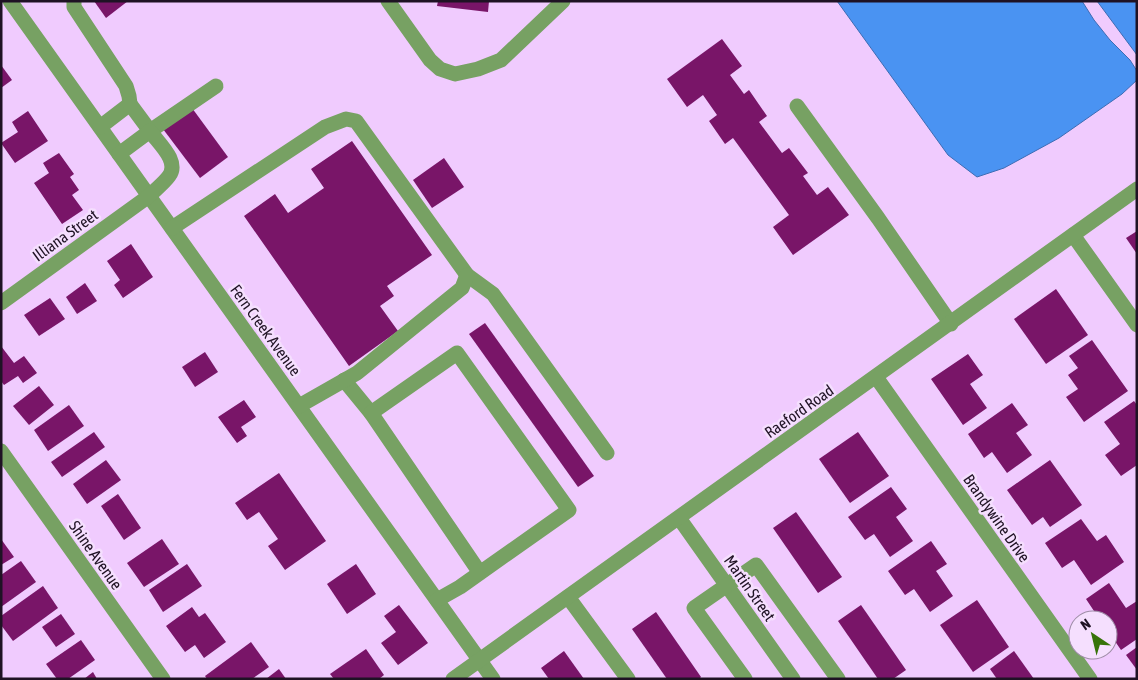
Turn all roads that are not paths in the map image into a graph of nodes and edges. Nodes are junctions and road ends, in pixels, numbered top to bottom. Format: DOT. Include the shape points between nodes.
graph roads {
  1 [pos="10,1"];
  2 [pos="74,1"];
  3 [pos="388,1"];
  4 [pos="564,1"];
  5 [pos="216,86"];
  6 [pos="129,100"];
  7 [pos="797,106"];
  8 [pos="100,127"];
  9 [pos="150,131"];
  10 [pos="119,154"];
  11 [pos="1137,189"];
  12 [pos="149,196"];
  13 [pos="172,228"];
  14 [pos="1073,235"];
  15 [pos="468,274"];
  16 [pos="1,303"];
  17 [pos="951,324"];
  18 [pos="1137,325"];
  19 [pos="876,377"];
  20 [pos="344,380"];
  21 [pos="299,406"];
  22 [pos="371,413"];
  23 [pos="1,450"];
  24 [pos="607,453"];
  25 [pos="679,518"];
  26 [pos="480,573"];
  27 [pos="727,585"];
  28 [pos="568,597"];
  29 [pos="437,600"];
  30 [pos="480,660"];
  31 [pos="163,679"];
  32 [pos="453,679"];
  33 [pos="493,679"];
  34 [pos="628,679"];
  35 [pos="745,679"];
  36 [pos="793,679"];
  37 [pos="838,679"];
  38 [pos="1090,679"];
  1 -- 8 [label="street, Fern Creek Avenue"];
  2 -- 6 [label="street" via="74,7 126,86"];
  3 -- 4 [label="street" via="430,60 440,69 456,74 501,60"];
  5 -- 9 [label="street"];
  6 -- 8 [label="street"];
  6 -- 9 [label="street"];
  7 -- 17 [label="street"];
  8 -- 10 [label="street, Fern Creek Avenue"];
  9 -- 10 [label="street"];
  9 -- 12 [label="street, Illiana Street" via="172,160 173,168"];
  10 -- 12 [label="street, Fern Creek Avenue"];
  11 -- 14 [label="street, Raeford Road"];
  12 -- 13 [label="street, Fern Creek Avenue"];
  12 -- 16 [label="street, Illiana Street"];
  13 -- 15 [label="street" via="325,126 346,119 356,121"];
  13 -- 21 [label="street, Fern Creek Avenue"];
  14 -- 17 [label="street, Raeford Road"];
  14 -- 18 [label="street"];
  15 -- 20 [label="street" via="462,288"];
  15 -- 24 [label="street" via="493,294"];
  17 -- 19 [label="street, Raeford Road"];
  19 -- 25 [label="street, Raeford Road"];
  19 -- 38 [label="street, Brandywine Drive"];
  20 -- 21 [label="street"];
  20 -- 22 [label="street"];
  21 -- 29 [label="street, Fern Creek Avenue"];
  22 -- 26 [label="street"];
  22 -- 26 [label="street" via="457,353 569,510"];
  23 -- 31 [label="street, Shine Avenue"];
  25 -- 27 [label="street, Martin Street"];
  25 -- 28 [label="street, Raeford Road"];
  26 -- 29 [label="street"];
  27 -- 35 [label="street" via="694,608"];
  27 -- 36 [label="street, Martin Street"];
  27 -- 37 [label="street" via="756,565"];
  28 -- 30 [label="street, Raeford Road"];
  28 -- 34 [label="street"];
  29 -- 30 [label="street, Fern Creek Avenue"];
  30 -- 32 [label="street, Raeford Road"];
  30 -- 33 [label="street, Fern Creek Avenue"];
}
